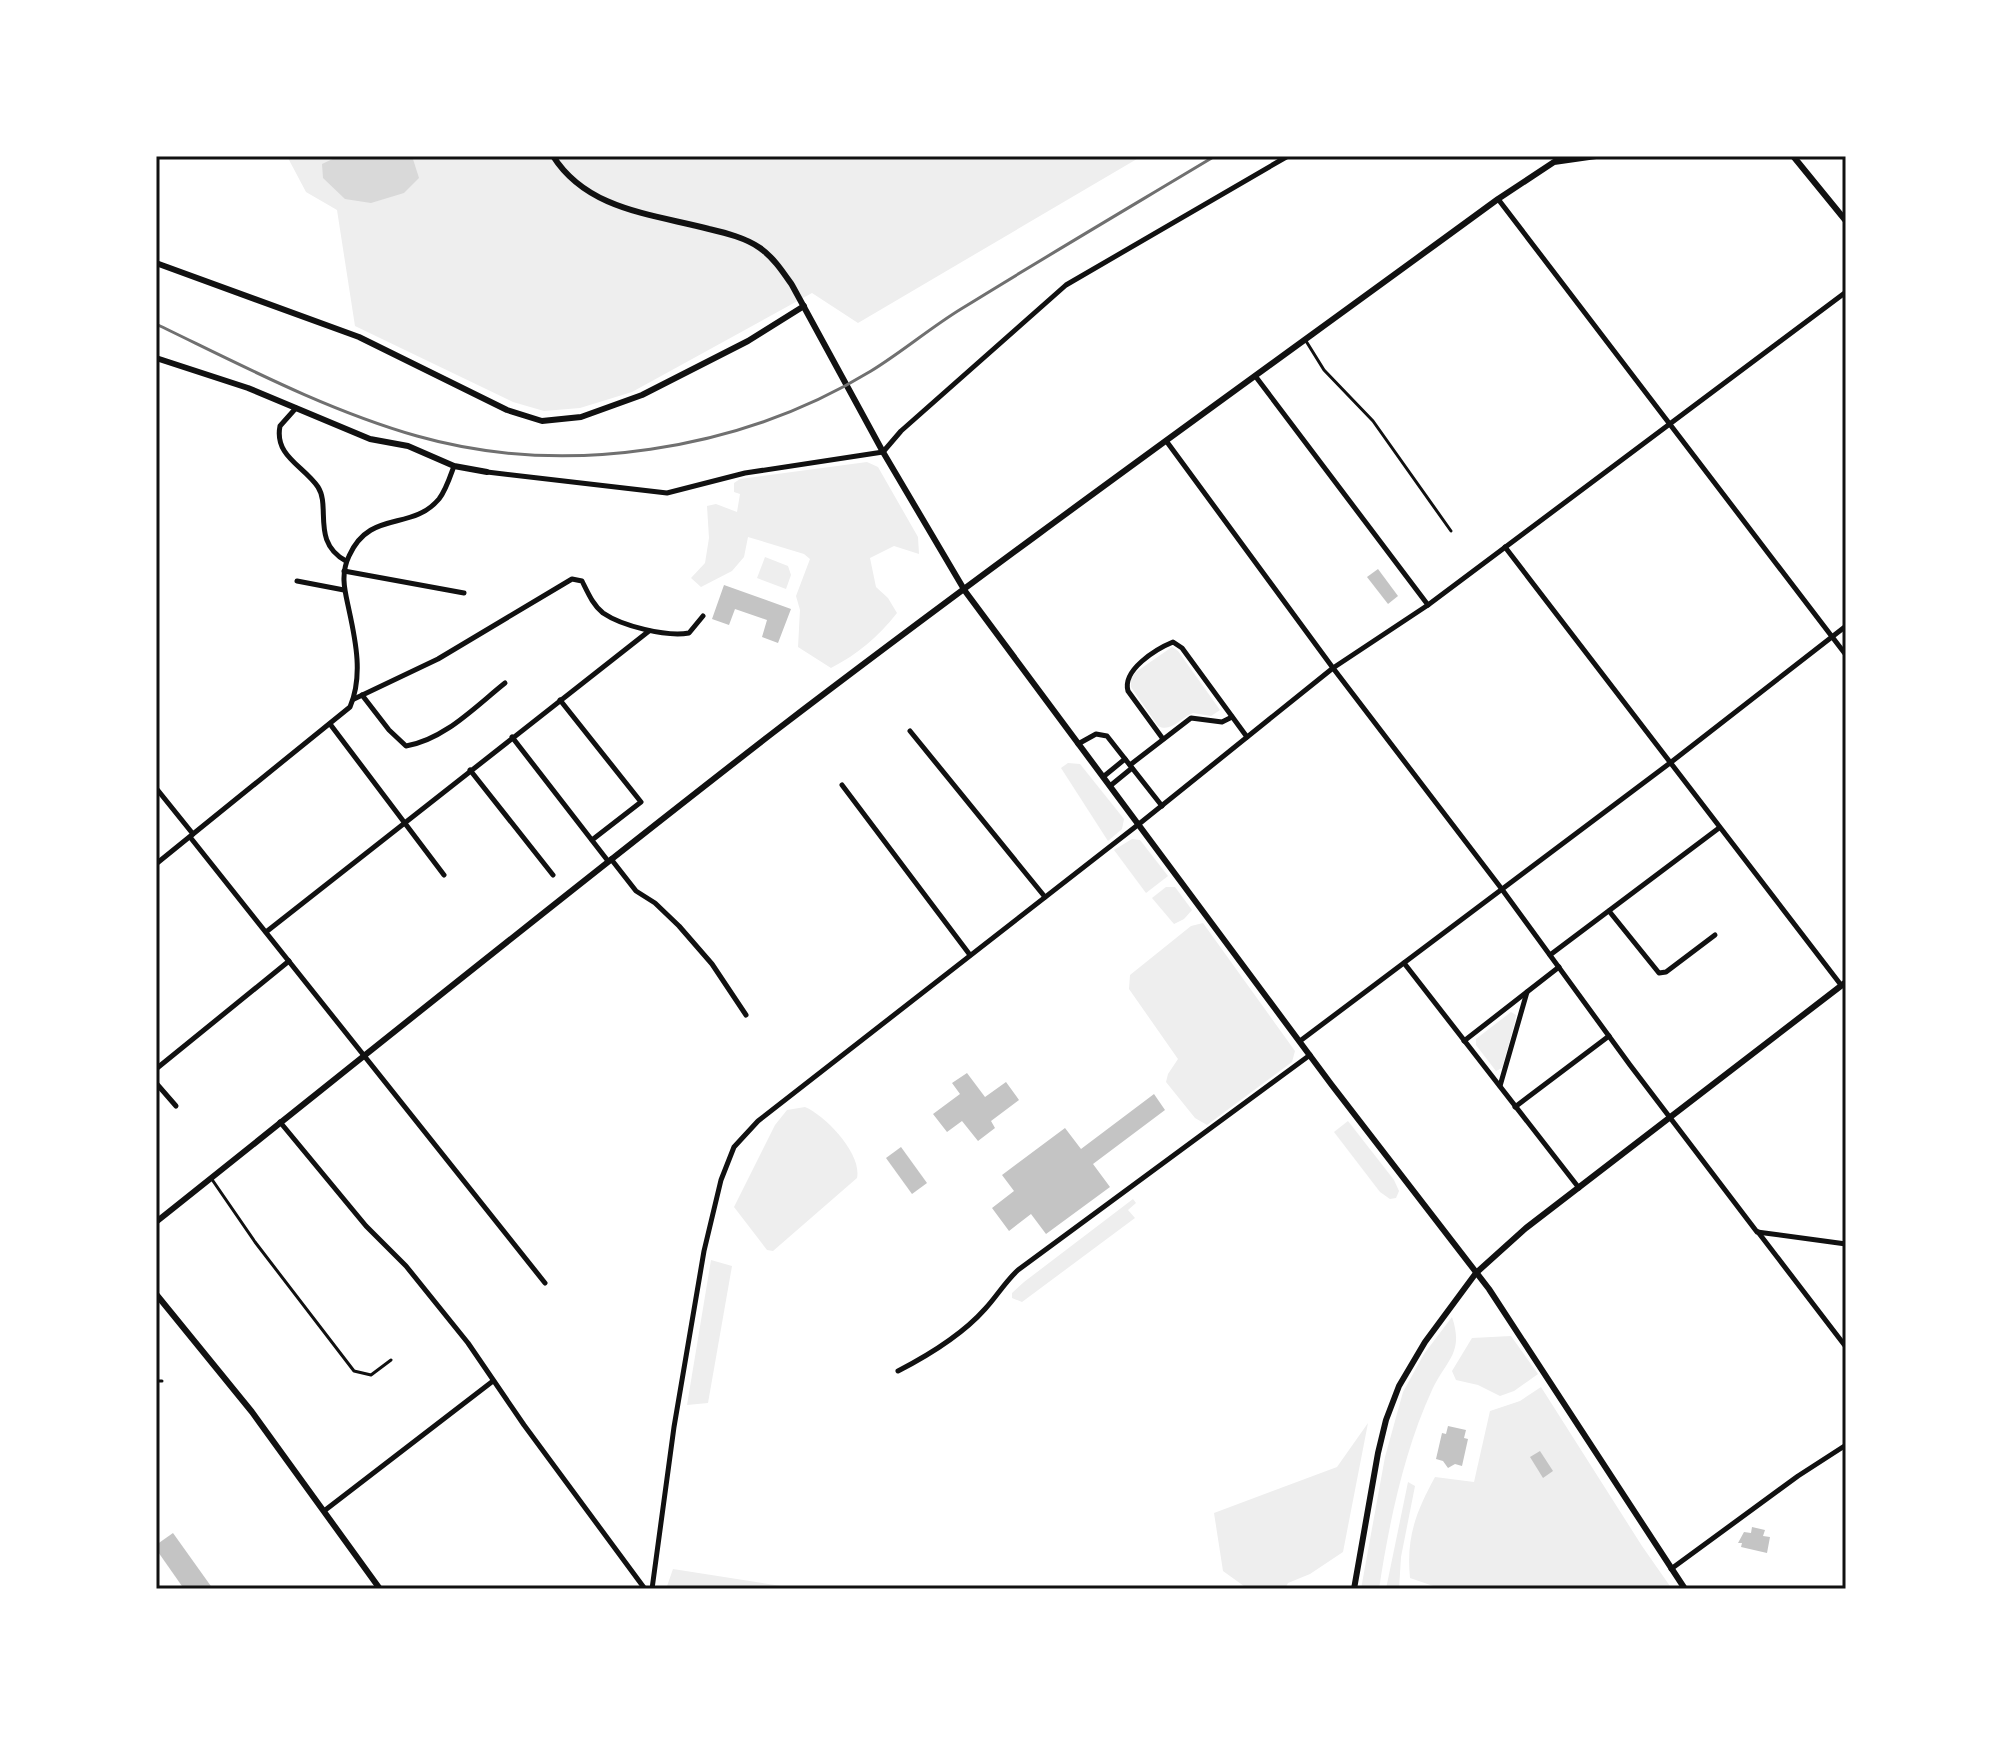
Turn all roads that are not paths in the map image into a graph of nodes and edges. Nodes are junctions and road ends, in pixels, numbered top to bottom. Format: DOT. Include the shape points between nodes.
graph roads {
  1 [pos="553,156"];
  2 [pos="1288,156"];
  3 [pos="1596,156"];
  4 [pos="1793,156"];
  5 [pos="1498,199"];
  6 [pos="1846,221"];
  7 [pos="156,263"];
  8 [pos="1846,292"];
  9 [pos="804,306"];
  10 [pos="1305,340"];
  11 [pos="156,358"];
  12 [pos="1256,377"];
  13 [pos="296,408"];
  14 [pos="1669,423"];
  15 [pos="1167,442"];
  16 [pos="883,452"];
  17 [pos="454,466"];
  18 [pos="487,472"];
  19 [pos="1451,531"];
  20 [pos="1505,547"];
  21 [pos="346,561"];
  22 [pos="344,571"];
  23 [pos="297,581"];
  24 [pos="344,590"];
  25 [pos="965,591"];
  26 [pos="464,593"];
  27 [pos="1428,605"];
  28 [pos="703,616"];
  29 [pos="1846,626"];
  30 [pos="649,631"];
  31 [pos="1832,637"];
  32 [pos="1846,655"];
  33 [pos="1333,668"];
  34 [pos="505,683"];
  35 [pos="362,695"];
  36 [pos="353,699"];
  37 [pos="560,700"];
  38 [pos="1232,717"];
  39 [pos="330,724"];
  40 [pos="910,731"];
  41 [pos="512,737"];
  42 [pos="1247,737"];
  43 [pos="1163,739"];
  44 [pos="1078,744"];
  45 [pos="1125,759"];
  46 [pos="1670,763"];
  47 [pos="1131,766"];
  48 [pos="470,770"];
  49 [pos="1103,777"];
  50 [pos="842,785"];
  51 [pos="1110,786"];
  52 [pos="156,788"];
  53 [pos="1162,806"];
  54 [pos="403,823"];
  55 [pos="1139,824"];
  56 [pos="1719,828"];
  57 [pos="192,835"];
  58 [pos="592,840"];
  59 [pos="610,860"];
  60 [pos="156,864"];
  61 [pos="444,875"];
  62 [pos="553,875"];
  63 [pos="1501,888"];
  64 [pos="1045,897"];
  65 [pos="1609,911"];
  66 [pos="266,932"];
  67 [pos="1715,935"];
  68 [pos="970,955"];
  69 [pos="1550,955"];
  70 [pos="289,961"];
  71 [pos="1404,963"];
  72 [pos="1559,967"];
  73 [pos="1844,984"];
  74 [pos="1528,991"];
  75 [pos="746,1015"];
  76 [pos="1609,1036"];
  77 [pos="1300,1041"];
  78 [pos="1464,1041"];
  79 [pos="365,1054"];
  80 [pos="1310,1055"];
  81 [pos="156,1069"];
  82 [pos="156,1083"];
  83 [pos="1500,1087"];
  84 [pos="176,1106"];
  85 [pos="1515,1107"];
  86 [pos="1670,1117"];
  87 [pos="280,1122"];
  88 [pos="211,1178"];
  89 [pos="1580,1188"];
  90 [pos="156,1222"];
  91 [pos="1757,1232"];
  92 [pos="1846,1244"];
  93 [pos="1476,1273"];
  94 [pos="545,1283"];
  95 [pos="156,1294"];
  96 [pos="1846,1347"];
  97 [pos="391,1360"];
  98 [pos="898,1371"];
  99 [pos="493,1381"];
  100 [pos="1846,1445"];
  101 [pos="324,1511"];
  102 [pos="1671,1569"];
  103 [pos="380,1589"];
  104 [pos="645,1589"];
  105 [pos="652,1589"];
  106 [pos="1354,1589"];
  107 [pos="1685,1589"];
  1 -- 9 [label="street" via="571,180 613,205 757,246 779,267"];
  2 -- 16 [label="street" via="1066,285"];
  3 -- 5 [label="street" via="1554,162"];
  4 -- 6 [label="street"];
  5 -- 10 [label="street"];
  5 -- 14 [label="street"];
  7 -- 9 [label="street" via="359,337 495,405 542,421 581,417 642,395"];
  8 -- 14 [label="street"];
  9 -- 16 [label="street"];
  10 -- 12 [label="street"];
  10 -- 19 [label="lane" via="1324,370 1373,421"];
  11 -- 13 [label="street"];
  12 -- 15 [label="street"];
  12 -- 27 [label="street"];
  13 -- 17 [label="street"];
  13 -- 21 [label="street" via="280,426 280,444 318,487 325,532"];
  14 -- 20 [label="street"];
  14 -- 31 [label="street"];
  15 -- 25 [label="street"];
  15 -- 33 [label="street"];
  16 -- 18 [label="street" via="745,473 667,493"];
  16 -- 25 [label="street"];
  17 -- 18 [label="street"];
  17 -- 21 [label="street" via="438,500 419,514 370,529"];
  20 -- 27 [label="street"];
  20 -- 46 [label="street"];
  21 -- 22 [label="street"];
  22 -- 24 [label="street"];
  22 -- 26 [label="street"];
  23 -- 24 [label="street"];
  24 -- 36 [label="street" via="357,659"];
  25 -- 44 [label="street"];
  25 -- 59 [label="street"];
  27 -- 33 [label="street"];
  28 -- 30 [label="street" via="689,633"];
  29 -- 31 [label="street"];
  30 -- 35 [label="street" via="604,614 582,581 572,579 438,659"];
  30 -- 37 [label="street"];
  31 -- 32 [label="street"];
  31 -- 46 [label="street"];
  33 -- 42 [label="street"];
  33 -- 63 [label="street"];
  34 -- 35 [label="street" via="443,731 406,746"];
  35 -- 36 [label="street"];
  36 -- 39 [label="street"];
  37 -- 41 [label="street"];
  37 -- 58 [label="street" via="641,802"];
  38 -- 42 [label="street"];
  38 -- 43 [label="street" via="1222,722 1191,718"];
  38 -- 43 [label="street" via="1180,646 1171,643 1131,672 1126,684"];
  39 -- 54 [label="street"];
  39 -- 57 [label="street"];
  40 -- 64 [label="street"];
  41 -- 48 [label="street"];
  41 -- 58 [label="street"];
  42 -- 53 [label="street"];
  43 -- 47 [label="street"];
  44 -- 45 [label="street" via="1103,735"];
  44 -- 49 [label="street"];
  45 -- 47 [label="street"];
  45 -- 49 [label="street"];
  46 -- 56 [label="street"];
  46 -- 63 [label="street"];
  47 -- 51 [label="street"];
  47 -- 53 [label="street"];
  48 -- 54 [label="street"];
  48 -- 62 [label="street"];
  49 -- 51 [label="street"];
  50 -- 68 [label="street"];
  51 -- 55 [label="street"];
  52 -- 57 [label="street"];
  53 -- 55 [label="street"];
  54 -- 61 [label="street"];
  54 -- 66 [label="street"];
  55 -- 64 [label="street"];
  55 -- 77 [label="street"];
  56 -- 65 [label="street"];
  56 -- 73 [label="street"];
  57 -- 60 [label="street"];
  57 -- 66 [label="street"];
  58 -- 59 [label="street"];
  59 -- 75 [label="street" via="636,891 679,926"];
  59 -- 79 [label="street"];
  63 -- 69 [label="street"];
  63 -- 71 [label="street"];
  64 -- 68 [label="street"];
  65 -- 67 [label="street" via="1659,973"];
  65 -- 69 [label="street"];
  66 -- 70 [label="street"];
  68 -- 105 [label="street" via="758,1121 734,1147 704,1251"];
  69 -- 72 [label="street"];
  70 -- 79 [label="street"];
  70 -- 81 [label="street"];
  71 -- 77 [label="street"];
  71 -- 78 [label="street"];
  72 -- 74 [label="street"];
  72 -- 76 [label="street"];
  73 -- 86 [label="street"];
  74 -- 78 [label="street"];
  74 -- 83 [label="street"];
  76 -- 85 [label="street"];
  76 -- 86 [label="street"];
  77 -- 80 [label="street"];
  78 -- 83 [label="street"];
  79 -- 87 [label="street"];
  79 -- 94 [label="street"];
  80 -- 93 [label="street"];
  80 -- 98 [label="street" via="1018,1270 985,1310 935,1351"];
  82 -- 84 [label="street"];
  83 -- 85 [label="street"];
  85 -- 89 [label="street"];
  86 -- 89 [label="street"];
  86 -- 91 [label="street"];
  87 -- 88 [label="street"];
  87 -- 99 [label="street" via="420,1282"];
  88 -- 90 [label="street"];
  88 -- 97 [label="lane" via="354,1371 371,1375"];
  89 -- 93 [label="street"];
  91 -- 92 [label="street"];
  91 -- 96 [label="street"];
  93 -- 102 [label="street"];
  93 -- 106 [label="street" via="1425,1342 1391,1403"];
  95 -- 101 [label="street"];
  99 -- 101 [label="street"];
  99 -- 104 [label="street"];
  100 -- 102 [label="street"];
  101 -- 103 [label="street"];
  102 -- 107 [label="street"];
}
